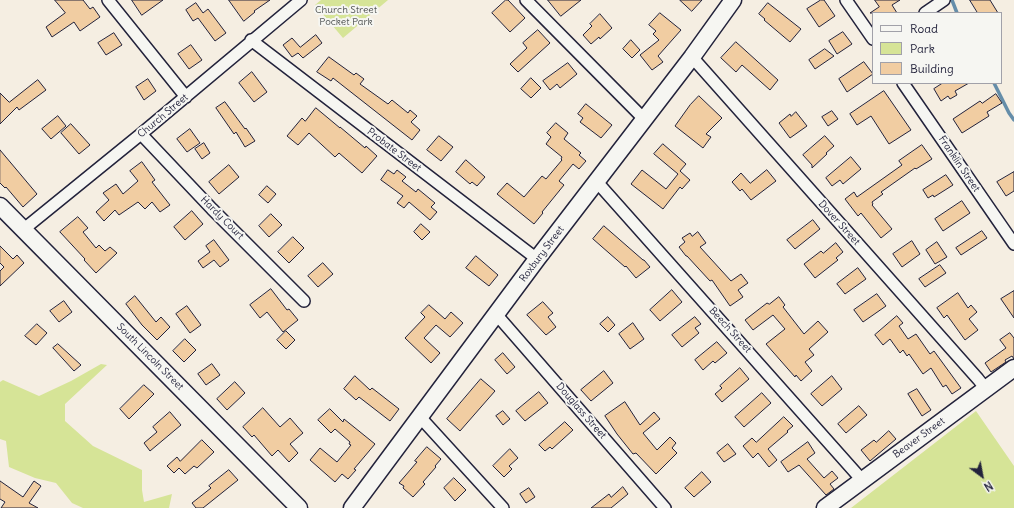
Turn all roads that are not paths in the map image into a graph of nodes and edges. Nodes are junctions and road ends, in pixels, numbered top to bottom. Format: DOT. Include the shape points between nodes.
graph roads {
  1 [pos="108,0"];
  2 [pos="301,0"];
  3 [pos="526,0"];
  4 [pos="733,0"];
  5 [pos="846,0"];
  6 [pos="944,0"];
  7 [pos="927,12"];
  8 [pos="872,38"];
  9 [pos="251,40"];
  10 [pos="692,58"];
  11 [pos="904,84"];
  12 [pos="186,97"];
  13 [pos="644,119"];
  14 [pos="141,134"];
  15 [pos="598,182"];
  16 [pos="1,208"];
  17 [pos="24,229"];
  18 [pos="1014,244"];
  19 [pos="537,259"];
  20 [pos="304,301"];
  21 [pos="496,314"];
  22 [pos="1014,368"];
  23 [pos="986,389"];
  24 [pos="420,417"];
  25 [pos="862,480"];
  26 [pos="299,508"];
  27 [pos="352,508"];
  28 [pos="503,508"];
  29 [pos="665,508"];
  30 [pos="825,508"];
  1 -- 12 [label="street"];
  2 -- 9 [label="street, Church Street"];
  3 -- 13 [label="street"];
  4 -- 10 [label="street, Roxbury Street"];
  5 -- 8 [label="street"];
  6 -- 7 [label="street"];
  9 -- 12 [label="street, Church Street"];
  9 -- 19 [label="street, Probate Street"];
  10 -- 13 [label="street, Roxbury Street"];
  10 -- 23 [label="street, Dover Street"];
  11 -- 18 [label="street, Franklin Street"];
  12 -- 14 [label="street, Church Street"];
  13 -- 15 [label="street, Roxbury Street"];
  14 -- 17 [label="street, Church Street"];
  14 -- 20 [label="street, Hardy Court"];
  15 -- 19 [label="street, Roxbury Street"];
  15 -- 25 [label="street, Beech Street"];
  16 -- 17 [label="street, South Lincoln Street"];
  17 -- 26 [label="street, South Lincoln Street"];
  19 -- 21 [label="street, Roxbury Street"];
  21 -- 24 [label="street, Roxbury Street"];
  21 -- 29 [label="street, Douglass Street"];
  22 -- 23 [label="street, Beaver Street"];
  23 -- 25 [label="street, Beaver Street"];
  24 -- 27 [label="street, Roxbury Street"];
  24 -- 28 [label="street"];
  25 -- 30 [label="street, Beaver Street"];
}
